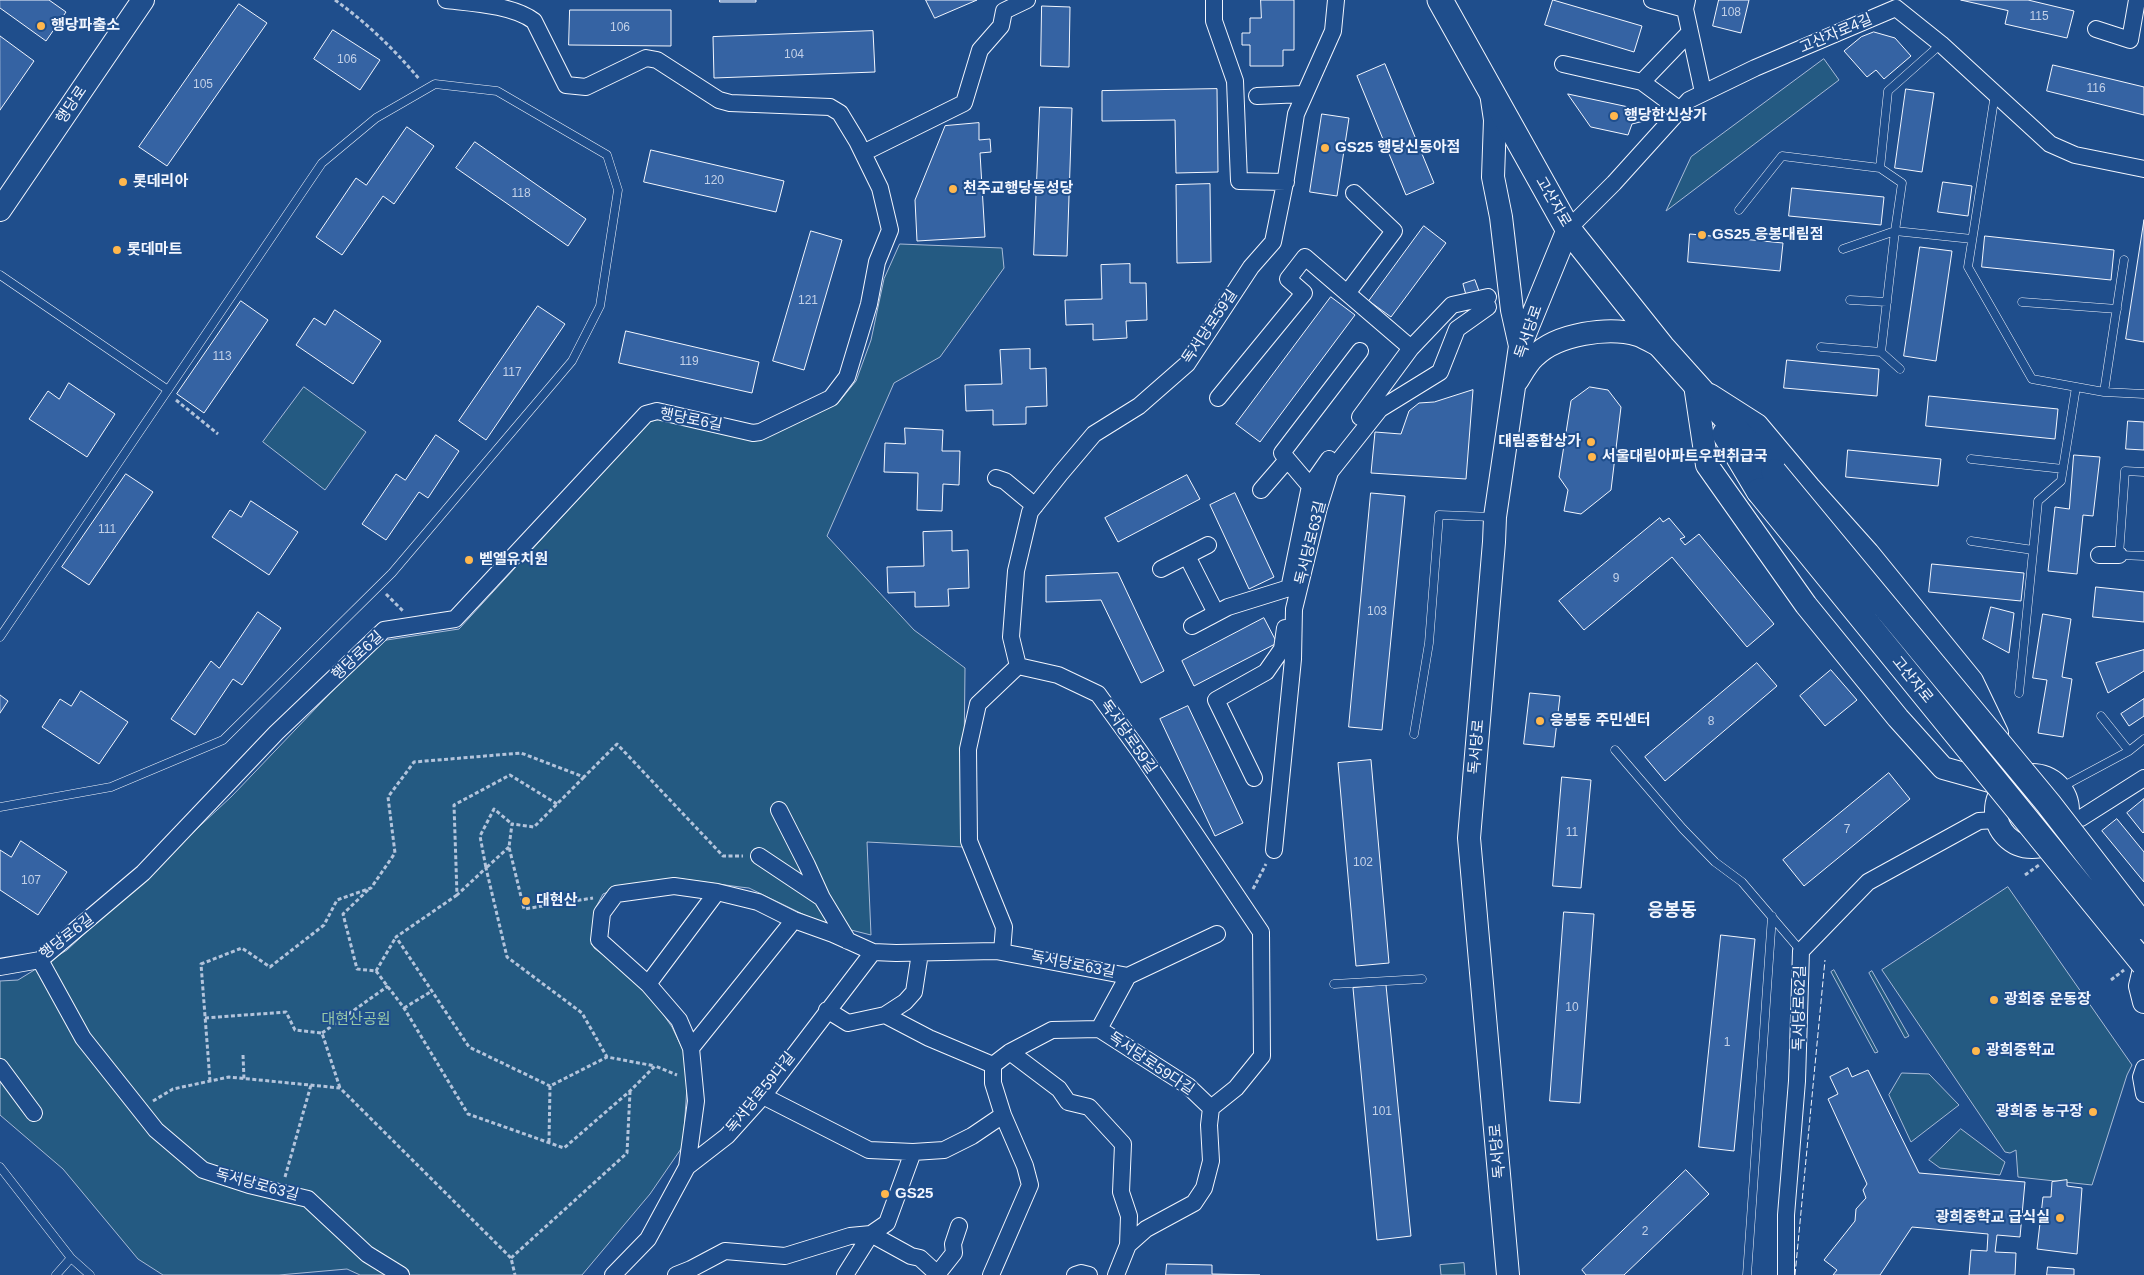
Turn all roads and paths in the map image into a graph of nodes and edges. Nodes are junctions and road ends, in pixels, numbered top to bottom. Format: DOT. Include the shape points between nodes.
graph roads {
  1 [pos="143,0"];
  2 [pos="335,0"];
  3 [pos="446,0"];
  4 [pos="1027,0"];
  5 [pos="1214,0"];
  6 [pos="1336,0"];
  7 [pos="1440,0"];
  8 [pos="1652,0"];
  9 [pos="2137,0"];
  10 [pos="1686,4"];
  11 [pos="2096,30"];
  12 [pos="1690,32"];
  13 [pos="1941,44"];
  14 [pos="1563,64"];
  15 [pos="1642,82"];
  16 [pos="427,89"];
  17 [pos="1490,90"];
  18 [pos="1704,92"];
  19 [pos="1304,94"];
  20 [pos="1995,94"];
  21 [pos="1257,96"];
  22 [pos="1680,110"];
  23 [pos="863,153"];
  24 [pos="1880,168"];
  25 [pos="2144,169"];
  26 [pos="1286,182"];
  27 [pos="1354,193"];
  28 [pos="0,210"];
  29 [pos="1739,210"];
  30 [pos="1568,229"];
  31 [pos="1895,231"];
  32 [pos="1972,239"];
  33 [pos="1843,249"];
  34 [pos="2124,260"];
  35 [pos="0,275"];
  36 [pos="1348,292"];
  37 [pos="1850,300"];
  38 [pos="1887,302"];
  39 [pos="2022,302"];
  40 [pos="2117,309"];
  41 [pos="1520,346"];
  42 [pos="1662,347"];
  43 [pos="1821,347"];
  44 [pos="1411,348"];
  45 [pos="1360,351"];
  46 [pos="1882,352"];
  47 [pos="1900,369"];
  48 [pos="1695,385"];
  49 [pos="1513,386"];
  50 [pos="2076,387"];
  51 [pos="168,390"];
  52 [pos="2104,392"];
  53 [pos="2144,394"];
  54 [pos="1218,398"];
  55 [pos="218,434"];
  56 [pos="1971,459"];
  57 [pos="1287,460"];
  58 [pos="2063,469"];
  59 [pos="2144,472"];
  60 [pos="996,478"];
  61 [pos="1767,482"];
  62 [pos="1310,486"];
  63 [pos="1261,490"];
  64 [pos="1035,506"];
  65 [pos="1495,517"];
  66 [pos="1971,541"];
  67 [pos="1208,545"];
  68 [pos="2033,550"];
  69 [pos="2099,555"];
  70 [pos="2119,555"];
  71 [pos="1187,556"];
  72 [pos="2144,556"];
  73 [pos="1161,569"];
  74 [pos="378,587"];
  75 [pos="1289,588"];
  76 [pos="1216,613"];
  77 [pos="418,625"];
  78 [pos="1192,626"];
  79 [pos="0,637"];
  80 [pos="1018,666"];
  81 [pos="2019,693"];
  82 [pos="2101,716"];
  83 [pos="1414,734"];
  84 [pos="2144,739"];
  85 [pos="1615,750"];
  86 [pos="2128,751"];
  87 [pos="584,777"];
  88 [pos="1254,778"];
  89 [pos="2012,781"];
  90 [pos="2143,781"];
  91 [pos="2060,788"];
  92 [pos="557,804"];
  93 [pos="0,807"];
  94 [pos="779,810"];
  95 [pos="1996,820"];
  96 [pos="512,824"];
  97 [pos="2062,829"];
  98 [pos="510,848"];
  99 [pos="1274,850"];
  100 [pos="723,856"];
  101 [pos="759,856"];
  102 [pos="486,868"];
  103 [pos="371,888"];
  104 [pos="717,892"];
  105 [pos="616,894"];
  106 [pos="457,895"];
  107 [pos="822,898"];
  108 [pos="1243,906"];
  109 [pos="1772,916"];
  110 [pos="794,920"];
  111 [pos="2144,927"];
  112 [pos="1217,934"];
  113 [pos="396,937"];
  114 [pos="848,941"];
  115 [pos="2144,950"];
  116 [pos="1801,951"];
  117 [pos="873,952"];
  118 [pos="1002,952"];
  119 [pos="920,953"];
  120 [pos="40,960"];
  121 [pos="2144,964"];
  122 [pos="0,967"];
  123 [pos="2144,969"];
  124 [pos="376,971"];
  125 [pos="1128,976"];
  126 [pos="1422,978"];
  127 [pos="648,984"];
  128 [pos="1334,984"];
  129 [pos="388,986"];
  130 [pos="432,991"];
  131 [pos="2144,1002"];
  132 [pos="404,1008"];
  133 [pos="826,1010"];
  134 [pos="885,1015"];
  135 [pos="205,1018"];
  136 [pos="1100,1029"];
  137 [pos="322,1033"];
  138 [pos="691,1048"];
  139 [pos="1010,1052"];
  140 [pos="243,1055"];
  141 [pos="607,1057"];
  142 [pos="993,1065"];
  143 [pos="655,1066"];
  144 [pos="0,1067"];
  145 [pos="2144,1068"];
  146 [pos="244,1078"];
  147 [pos="210,1081"];
  148 [pos="694,1081"];
  149 [pos="311,1085"];
  150 [pos="550,1086"];
  151 [pos="340,1088"];
  152 [pos="630,1091"];
  153 [pos="2144,1094"];
  154 [pos="763,1096"];
  155 [pos="1212,1108"];
  156 [pos="140,1110"];
  157 [pos="34,1113"];
  158 [pos="1003,1116"];
  159 [pos="548,1142"];
  160 [pos="913,1152"];
  161 [pos="0,1167"];
  162 [pos="687,1167"];
  163 [pos="281,1192"];
  164 [pos="959,1226"];
  165 [pos="871,1234"];
  166 [pos="1128,1245"];
  167 [pos="71,1258"];
  168 [pos="511,1258"];
  169 [pos="617,1274"];
  170 [pos="56,1275"];
  171 [pos="90,1275"];
  172 [pos="401,1275"];
  173 [pos="515,1275"];
  174 [pos="676,1275"];
  175 [pos="845,1275"];
  176 [pos="991,1275"];
  177 [pos="1075,1275"];
  178 [pos="1089,1275"];
  179 [pos="1116,1275"];
  180 [pos="1508,1275"];
  181 [pos="1746,1275"];
  182 [pos="1786,1275"];
  1 -- 28 [label="main road, 행당로"];
  2 -- 16 [label="path" via="400,56"];
  3 -- 23 [label="street, 행당로6길" via="526,15 534,21 566,85 586,87 646,58 657,60 719,100 730,103 830,107 840,113"];
  4 -- 23 [label="street" via="1004,11 1001,26 980,50 964,104"];
  5 -- 26 [label="street" via="1214,21 1234,81 1233,181"];
  6 -- 19 [label="street, 독서당로59길" via="1333,31"];
  7 -- 17 [label="main road, 고산자로"];
  8 -- 10 [label="street"];
  9 -- 11 [label="street" via="2130,40"];
  10 -- 12 [label="street"];
  12 -- 15 [label="street"];
  12 -- 18 [label="street"];
  13 -- 18 [label="street, 고산자로4길" via="1896,8"];
  13 -- 20 [label="street, 고산자로4길"];
  13 -- 24 [label="lane" via="1888,91"];
  14 -- 15 [label="street"];
  15 -- 22 [label="street"];
  16 -- 51 [label="lane" via="376,118 322,163"];
  16 -- 74 [label="lane" via="435,84 497,91 607,154 618,190 600,306 572,361"];
  17 -- 30 [label="main road, 고산자로"];
  17 -- 41 [label="main road" via="1495,120 1493,178"];
  18 -- 22 [label="street, 고산자로4길" via="1689,100"];
  19 -- 21 [label="street"];
  19 -- 26 [label="street, 독서당로59길" via="1296,114"];
  20 -- 25 [label="street, 고산자로4길" via="2050,144 2075,155"];
  20 -- 32 [label="lane"];
  22 -- 30 [label="street, 고산자로4길"];
  23 -- 77 [label="street, 행당로6길" via="880,188 890,230 877,262 869,304 847,377 831,398 753,433 656,411 646,414 456,619"];
  24 -- 29 [label="lane" via="1782,156"];
  24 -- 31 [label="lane" via="1902,183"];
  26 -- 64 [label="street, 독서당로59길" via="1273,242 1251,267 1187,364 1140,406 1094,434"];
  27 -- 36 [label="street" via="1394,231"];
  30 -- 41 [label="main road, 독서당로"];
  30 -- 42 [label="main road, 고산자로"];
  31 -- 32 [label="lane"];
  31 -- 33 [label="lane"];
  31 -- 38 [label="lane"];
  32 -- 50 [label="lane" via="1968,267 2032,379"];
  34 -- 40 [label="lane"];
  35 -- 51 [label="lane"];
  36 -- 44 [label="street"];
  36 -- 54 [label="street" via="1305,257 1288,279 1304,293"];
  37 -- 38 [label="lane"];
  38 -- 46 [label="lane"];
  39 -- 40 [label="lane"];
  40 -- 52 [label="lane"];
  41 -- 49 [label="main road, 독서당로"];
  42 -- 48 [label="main road, 고산자로"];
  42 -- 49 [label="main road" via="1638,335 1584,334 1558,341 1534,356"];
  43 -- 46 [label="lane"];
  44 -- 62 [label="street"];
  44 -- 99 [label="street, 독서당로63길" via="1452,305 1488,302 1457,328 1440,372 1380,409 1330,472 1294,609 1293,659"];
  45 -- 57 [label="street" via="1282,453"];
  46 -- 47 [label="lane"];
  48 -- 61 [label="main road, 고산자로"];
  48 -- 89 [label="main road" via="1757,425 1868,552 1972,681"];
  48 -- 89 [label="main road" via="1708,465 1806,605 1942,768"];
  49 -- 65 [label="main road, 독서당로"];
  50 -- 52 [label="lane"];
  50 -- 58 [label="lane"];
  51 -- 55 [label="path" via="178,404"];
  51 -- 79 [label="lane"];
  52 -- 53 [label="lane"];
  56 -- 58 [label="lane"];
  57 -- 62 [label="street"];
  57 -- 63 [label="street"];
  58 -- 68 [label="lane" via="2061,481 2038,501"];
  59 -- 70 [label="lane" via="2125,471"];
  60 -- 64 [label="street" via="1005,481"];
  61 -- 111 [label="main road, 고산자로, bridge" via="2048,802"];
  61 -- 121 [label="main road, 고산자로, bridge"];
  62 -- 75 [label="street"];
  64 -- 80 [label="street, 독서당로59길" via="1030,512 1016,571 1011,637"];
  65 -- 83 [label="lane" via="1439,515 1429,643"];
  65 -- 180 [label="main road, 독서당로" via="1469,838"];
  66 -- 68 [label="lane"];
  67 -- 71 [label="street"];
  68 -- 81 [label="lane"];
  69 -- 70 [label="street"];
  70 -- 72 [label="lane"];
  71 -- 73 [label="street"];
  71 -- 76 [label="street"];
  74 -- 77 [label="path"];
  74 -- 93 [label="lane" via="223,740 111,787"];
  75 -- 76 [label="street"];
  75 -- 88 [label="street" via="1282,649 1266,672 1216,700"];
  76 -- 78 [label="street"];
  77 -- 120 [label="street, 행당로6길" via="384,630 276,733 143,873"];
  80 -- 108 [label="street, 독서당로59길" via="1058,675 1098,694"];
  80 -- 118 [label="street" via="978,704 968,749 969,841 1004,927"];
  82 -- 86 [label="lane"];
  84 -- 86 [label="lane"];
  85 -- 109 [label="lane" via="1683,829 1715,862 1742,882"];
  86 -- 91 [label="lane"];
  87 -- 92 [label="path"];
  87 -- 100 [label="path" via="617,744"];
  87 -- 103 [label="path" via="521,753 414,762 388,797 395,853"];
  89 -- 91 [label="main road" via="2028,775 2040,775"];
  89 -- 95 [label="main road" via="1997,802"];
  90 -- 97 [label="street"];
  91 -- 97 [label="main road" via="2068,810"];
  92 -- 96 [label="path" via="534,827"];
  92 -- 106 [label="path" via="510,774 454,805"];
  94 -- 107 [label="street"];
  95 -- 97 [label="main road" via="2006,836 2021,846 2043,845"];
  95 -- 116 [label="street, 독서당로62길" via="1979,821 1868,882"];
  96 -- 98 [label="path"];
  96 -- 102 [label="path" via="494,809 480,836"];
  97 -- 115 [label="main road"];
  98 -- 102 [label="path"];
  98 -- 105 [label="path" via="524,909"];
  99 -- 108 [label="path"];
  101 -- 107 [label="street"];
  102 -- 106 [label="path"];
  102 -- 141 [label="path" via="507,957 582,1013"];
  103 -- 124 [label="path" via="343,914 356,969"];
  103 -- 135 [label="path" via="337,900 324,925 270,967 242,948 200,964"];
  104 -- 105 [label="street, 독서당로63길" via="674,886"];
  104 -- 110 [label="street, 독서당로63길" via="758,902"];
  104 -- 127 [label="street"];
  105 -- 127 [label="street" via="602,913 599,940"];
  106 -- 113 [label="path"];
  107 -- 114 [label="street"];
  108 -- 155 [label="street, 독서당로59길" via="1261,932 1262,1056 1236,1088"];
  109 -- 116 [label="lane"];
  109 -- 181 [label="lane"];
  110 -- 114 [label="street, 독서당로63길"];
  110 -- 138 [label="street"];
  112 -- 125 [label="street, 독서당로63길"];
  113 -- 124 [label="path"];
  113 -- 130 [label="path"];
  114 -- 117 [label="street, 독서당로63길"];
  116 -- 182 [label="street, 독서당로62길" via="1797,1091 1786,1215"];
  117 -- 119 [label="street, 독서당로63길"];
  117 -- 133 [label="street, 독서당로59나길"];
  118 -- 119 [label="street, 독서당로63길"];
  118 -- 125 [label="street, 독서당로63길"];
  119 -- 134 [label="street" via="914,992"];
  120 -- 122 [label="street, 행당로6길"];
  120 -- 156 [label="street, 독서당로63길" via="83,1038"];
  123 -- 131 [label="main road" via="2140,986"];
  124 -- 129 [label="path"];
  125 -- 136 [label="street"];
  126 -- 128 [label="lane"];
  127 -- 138 [label="street" via="679,1020"];
  129 -- 132 [label="path"];
  129 -- 137 [label="path"];
  130 -- 132 [label="path"];
  130 -- 150 [label="path" via="469,1047"];
  132 -- 159 [label="path" via="468,1114"];
  133 -- 134 [label="street" via="848,1023"];
  133 -- 154 [label="street, 독서당로59나길"];
  134 -- 142 [label="street" via="928,1038"];
  135 -- 137 [label="path" via="286,1012 295,1030"];
  135 -- 147 [label="path"];
  136 -- 139 [label="street, 독서당로59다길" via="1052,1030"];
  136 -- 155 [label="street, 독서당로59다길" via="1188,1086"];
  137 -- 151 [label="path"];
  138 -- 148 [label="street"];
  139 -- 142 [label="street, 독서당로59다길"];
  139 -- 166 [label="street" via="1059,1089 1068,1102 1089,1107 1123,1144 1121,1192 1129,1216"];
  140 -- 146 [label="path"];
  141 -- 143 [label="path"];
  141 -- 150 [label="path"];
  142 -- 158 [label="street" via="993,1083"];
  143 -- 148 [label="path"];
  143 -- 152 [label="path"];
  144 -- 157 [label="street"];
  145 -- 153 [label="street" via="2141,1077"];
  146 -- 147 [label="path"];
  146 -- 149 [label="path"];
  147 -- 156 [label="path" via="173,1089"];
  148 -- 162 [label="street" via="696,1101"];
  149 -- 151 [label="path"];
  149 -- 163 [label="path"];
  150 -- 159 [label="path"];
  151 -- 168 [label="path"];
  152 -- 159 [label="path" via="564,1148"];
  152 -- 168 [label="path" via="627,1153"];
  154 -- 160 [label="street" via="869,1150"];
  154 -- 162 [label="street, 독서당로59나길" via="727,1136"];
  155 -- 166 [label="street" via="1209,1125 1211,1161 1204,1188 1194,1204 1146,1229"];
  156 -- 163 [label="street, 독서당로63길" via="156,1130 203,1170"];
  158 -- 160 [label="street" via="944,1150"];
  158 -- 176 [label="street" via="1030,1185"];
  160 -- 165 [label="street" via="886,1223"];
  161 -- 167 [label="lane"];
  162 -- 169 [label="street" via="648,1239"];
  163 -- 172 [label="street, 독서당로63길" via="308,1199 367,1254"];
  164 -- 165 [label="street" via="953,1244 954,1254 939,1272 920,1258"];
  165 -- 174 [label="street" via="850,1236 785,1256 725,1251"];
  165 -- 175 [label="street"];
  166 -- 179 [label="street"];
  167 -- 170 [label="lane"];
  167 -- 171 [label="lane"];
  168 -- 173 [label="path"];
  177 -- 178 [label="street"];
}
